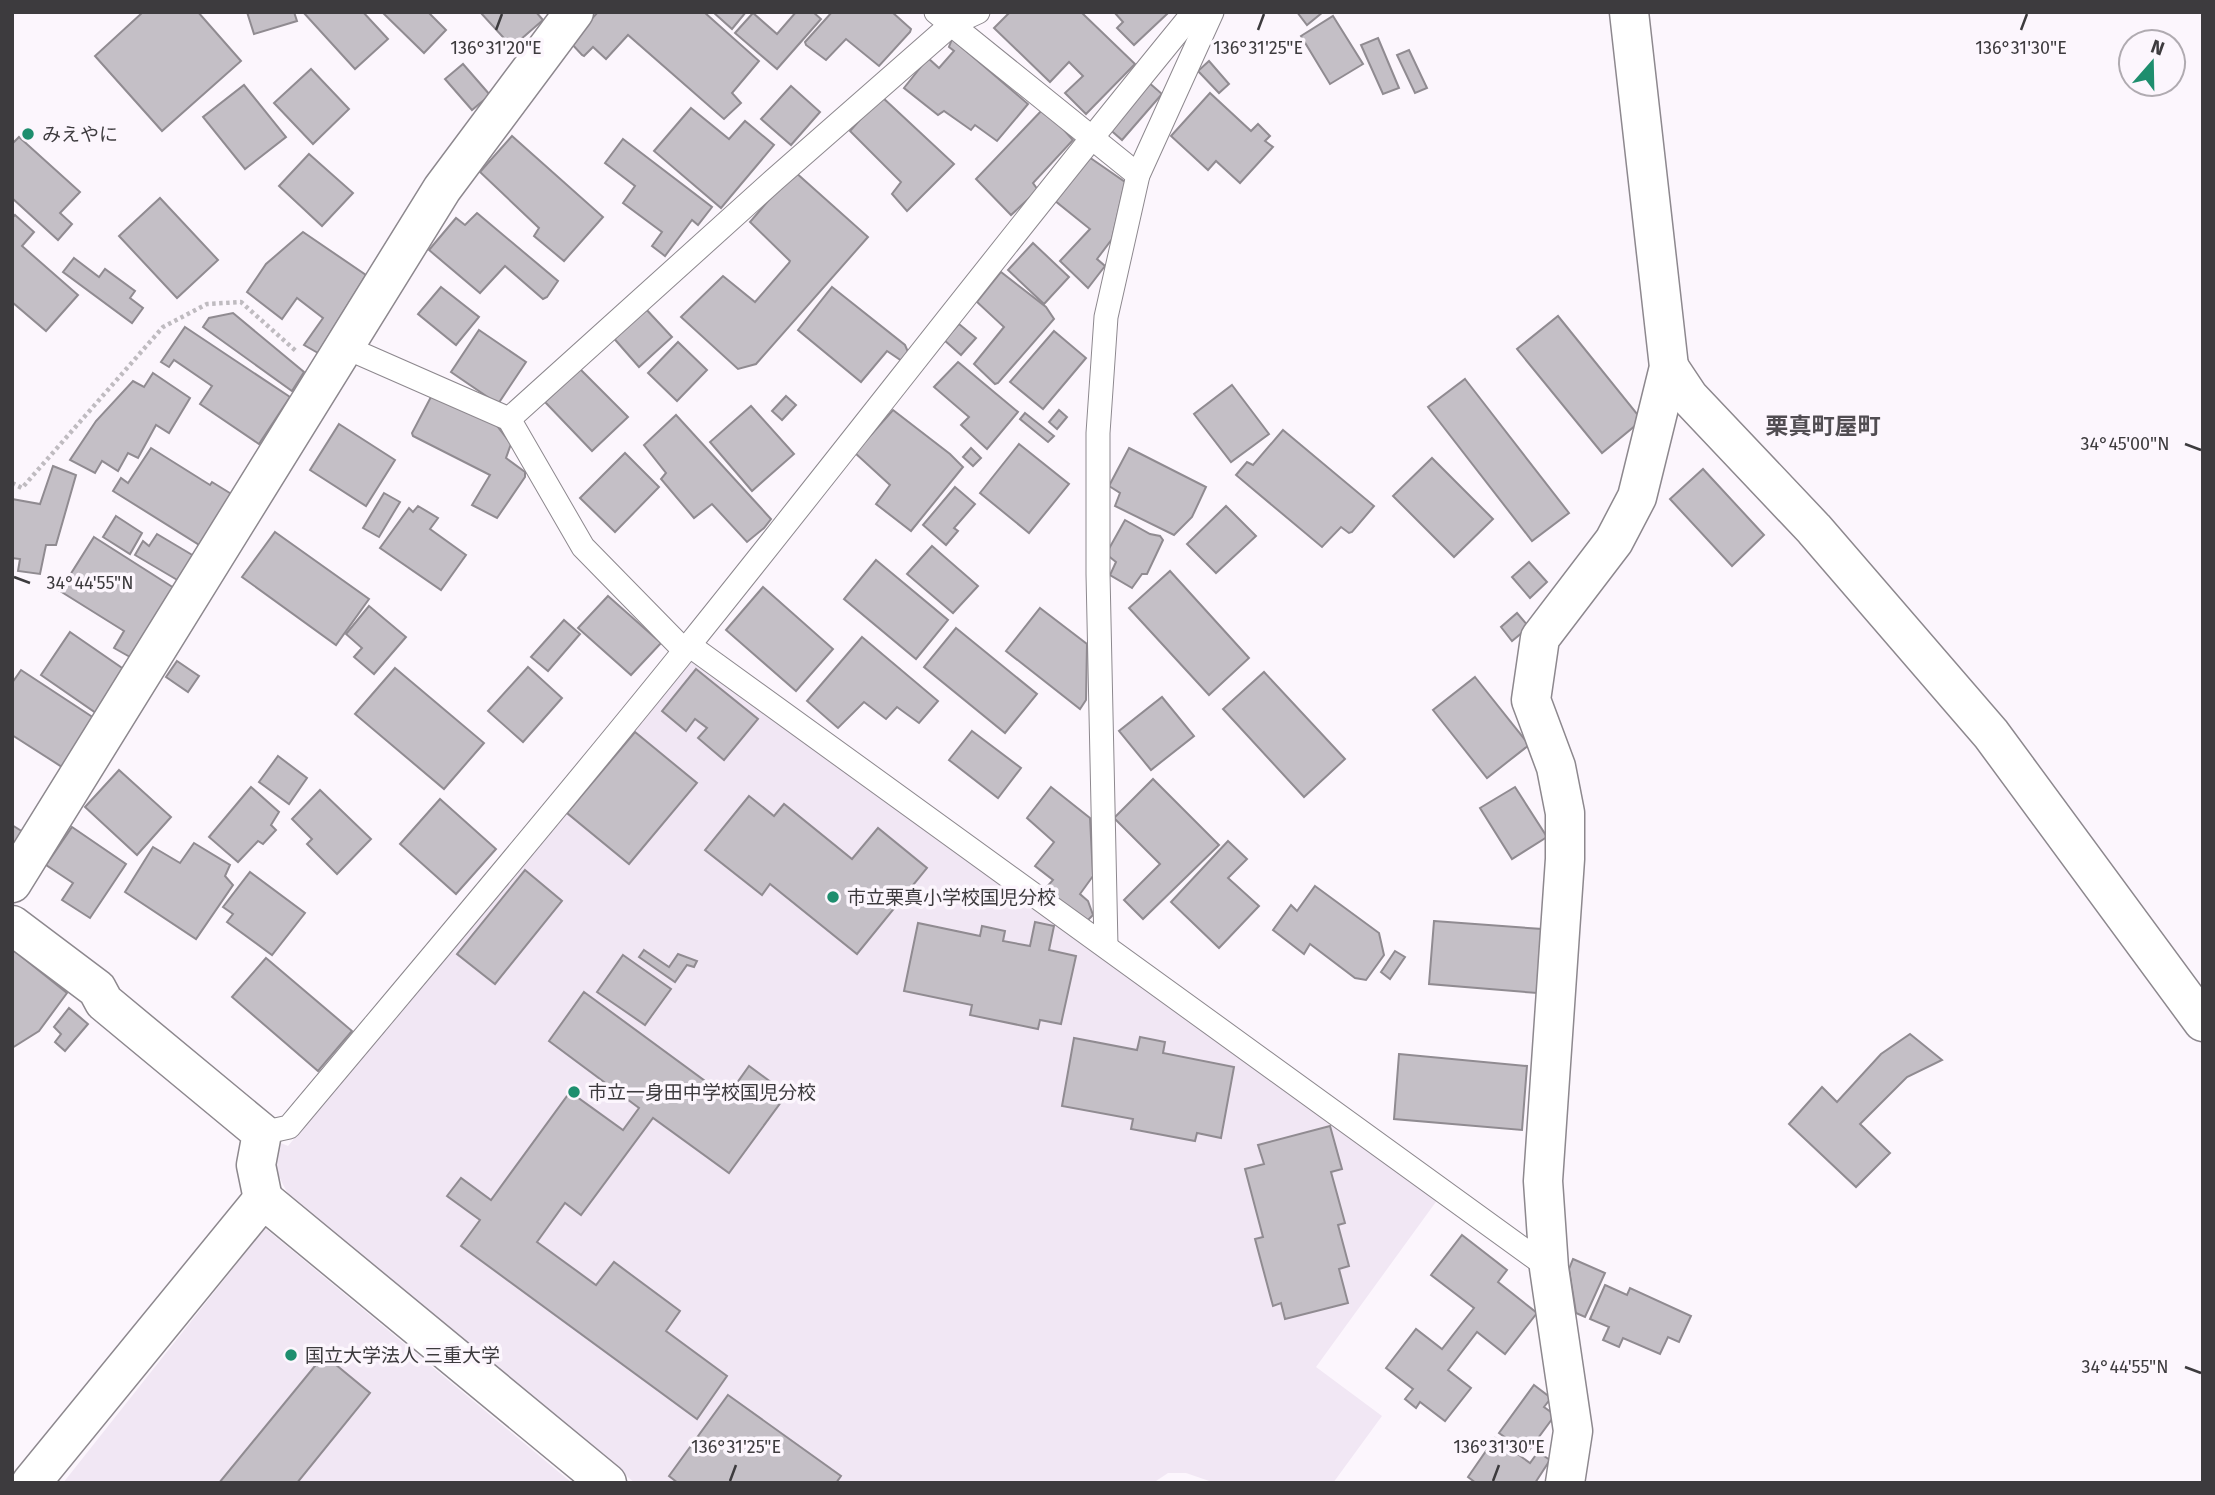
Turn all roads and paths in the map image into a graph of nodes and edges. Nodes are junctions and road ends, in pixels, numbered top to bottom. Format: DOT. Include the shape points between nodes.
graph roads {
  1 [pos="574,12"];
  2 [pos="978,12"];
  3 [pos="1195,12"];
  4 [pos="1212,12"];
  5 [pos="1629,12"];
  6 [pos="944,18"];
  7 [pos="1091,138"];
  8 [pos="1138,175"];
  9 [pos="335,362"];
  10 [pos="1669,367"];
  11 [pos="509,419"];
  12 [pos="12,483"];
  13 [pos="690,645"];
  14 [pos="12,883"];
  15 [pos="12,925"];
  16 [pos="1106,946"];
  17 [pos="2203,1022"];
  18 [pos="262,1133"];
  19 [pos="263,1199"];
  20 [pos="1549,1268"];
  21 [pos="32,1483"];
  22 [pos="607,1483"];
  23 [pos="1565,1483"];
  1 -- 9 [label="street" via="442,189"];
  2 -- 6 [label="lane"];
  3 -- 7 [label="lane"];
  4 -- 8 [label="lane"];
  5 -- 10 [label="street"];
  6 -- 7 [label="lane"];
  6 -- 11 [label="lane" via="774,180"];
  7 -- 8 [label="lane"];
  7 -- 13 [label="lane"];
  8 -- 16 [label="lane" via="1106,317 1098,433"];
  9 -- 11 [label="lane"];
  9 -- 12 [label="path" via="241,302 207,304 163,327 22,488"];
  9 -- 14 [label="street"];
  10 -- 17 [label="street" via="1689,397 1814,529 1991,734"];
  10 -- 20 [label="street" via="1637,497 1614,541 1540,638 1531,700 1556,767 1565,813 1543,1181"];
  11 -- 13 [label="lane" via="583,547 680,645"];
  13 -- 16 [label="lane"];
  13 -- 18 [label="lane" via="289,1127"];
  15 -- 18 [label="street" via="97,989 104,1002"];
  16 -- 20 [label="lane"];
  18 -- 19 [label="street" via="256,1166"];
  19 -- 21 [label="street"];
  19 -- 22 [label="street"];
  20 -- 23 [label="street" via="1573,1431"];
}
